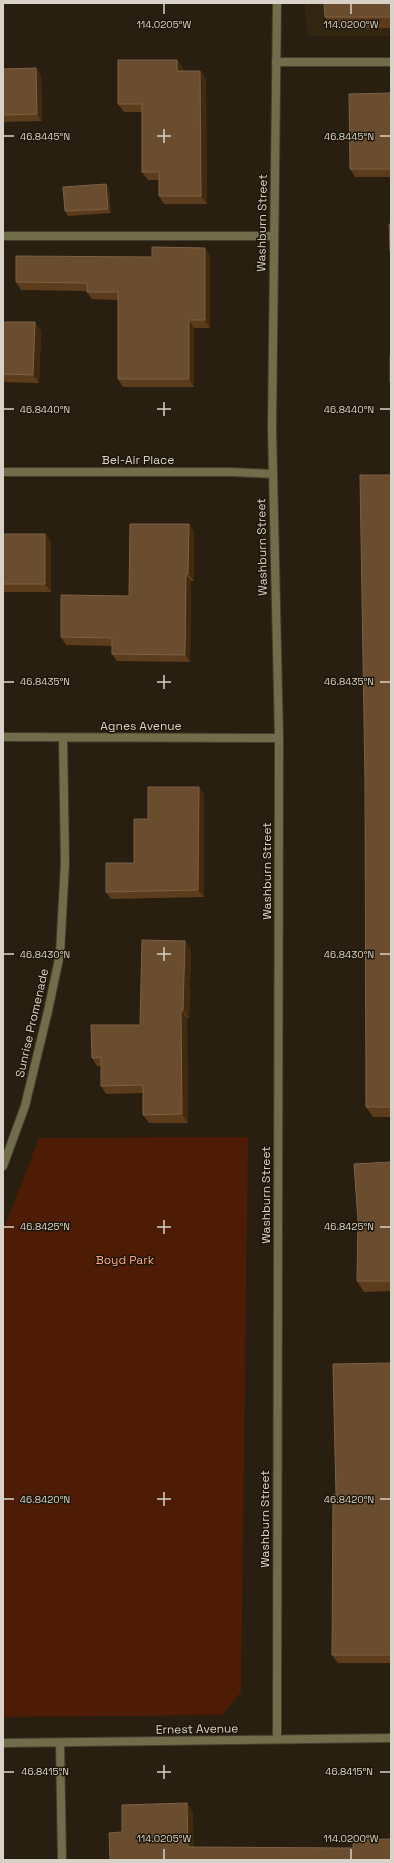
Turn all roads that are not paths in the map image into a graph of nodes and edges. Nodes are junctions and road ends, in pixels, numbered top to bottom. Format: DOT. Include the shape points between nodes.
graph roads {
  1 [pos="277,3"];
  2 [pos="276,62"];
  3 [pos="391,62"];
  4 [pos="3,236"];
  5 [pos="274,236"];
  6 [pos="3,472"];
  7 [pos="273,474"];
  8 [pos="3,737"];
  9 [pos="63,738"];
  10 [pos="279,738"];
  11 [pos="3,1166"];
  12 [pos="391,1738"];
  13 [pos="277,1739"];
  14 [pos="3,1743"];
  15 [pos="60,1743"];
  16 [pos="62,1860"];
  1 -- 2 [label="street, Washburn Street"];
  2 -- 3 [label="street"];
  2 -- 5 [label="street, Washburn Street"];
  4 -- 5 [label="street"];
  5 -- 7 [label="street, Washburn Street"];
  6 -- 7 [label="street, Bel-Air Place"];
  7 -- 10 [label="street, Washburn Street"];
  8 -- 9 [label="street, Agnes Avenue"];
  9 -- 10 [label="street, Agnes Avenue"];
  9 -- 11 [label="street, Sunrise Promenade" via="65,862 60,954 25,1106"];
  10 -- 13 [label="street, Washburn Street"];
  12 -- 13 [label="street, Ernest Avenue"];
  13 -- 15 [label="street, Ernest Avenue"];
  14 -- 15 [label="street, Ernest Avenue"];
  15 -- 16 [label="street"];
}
